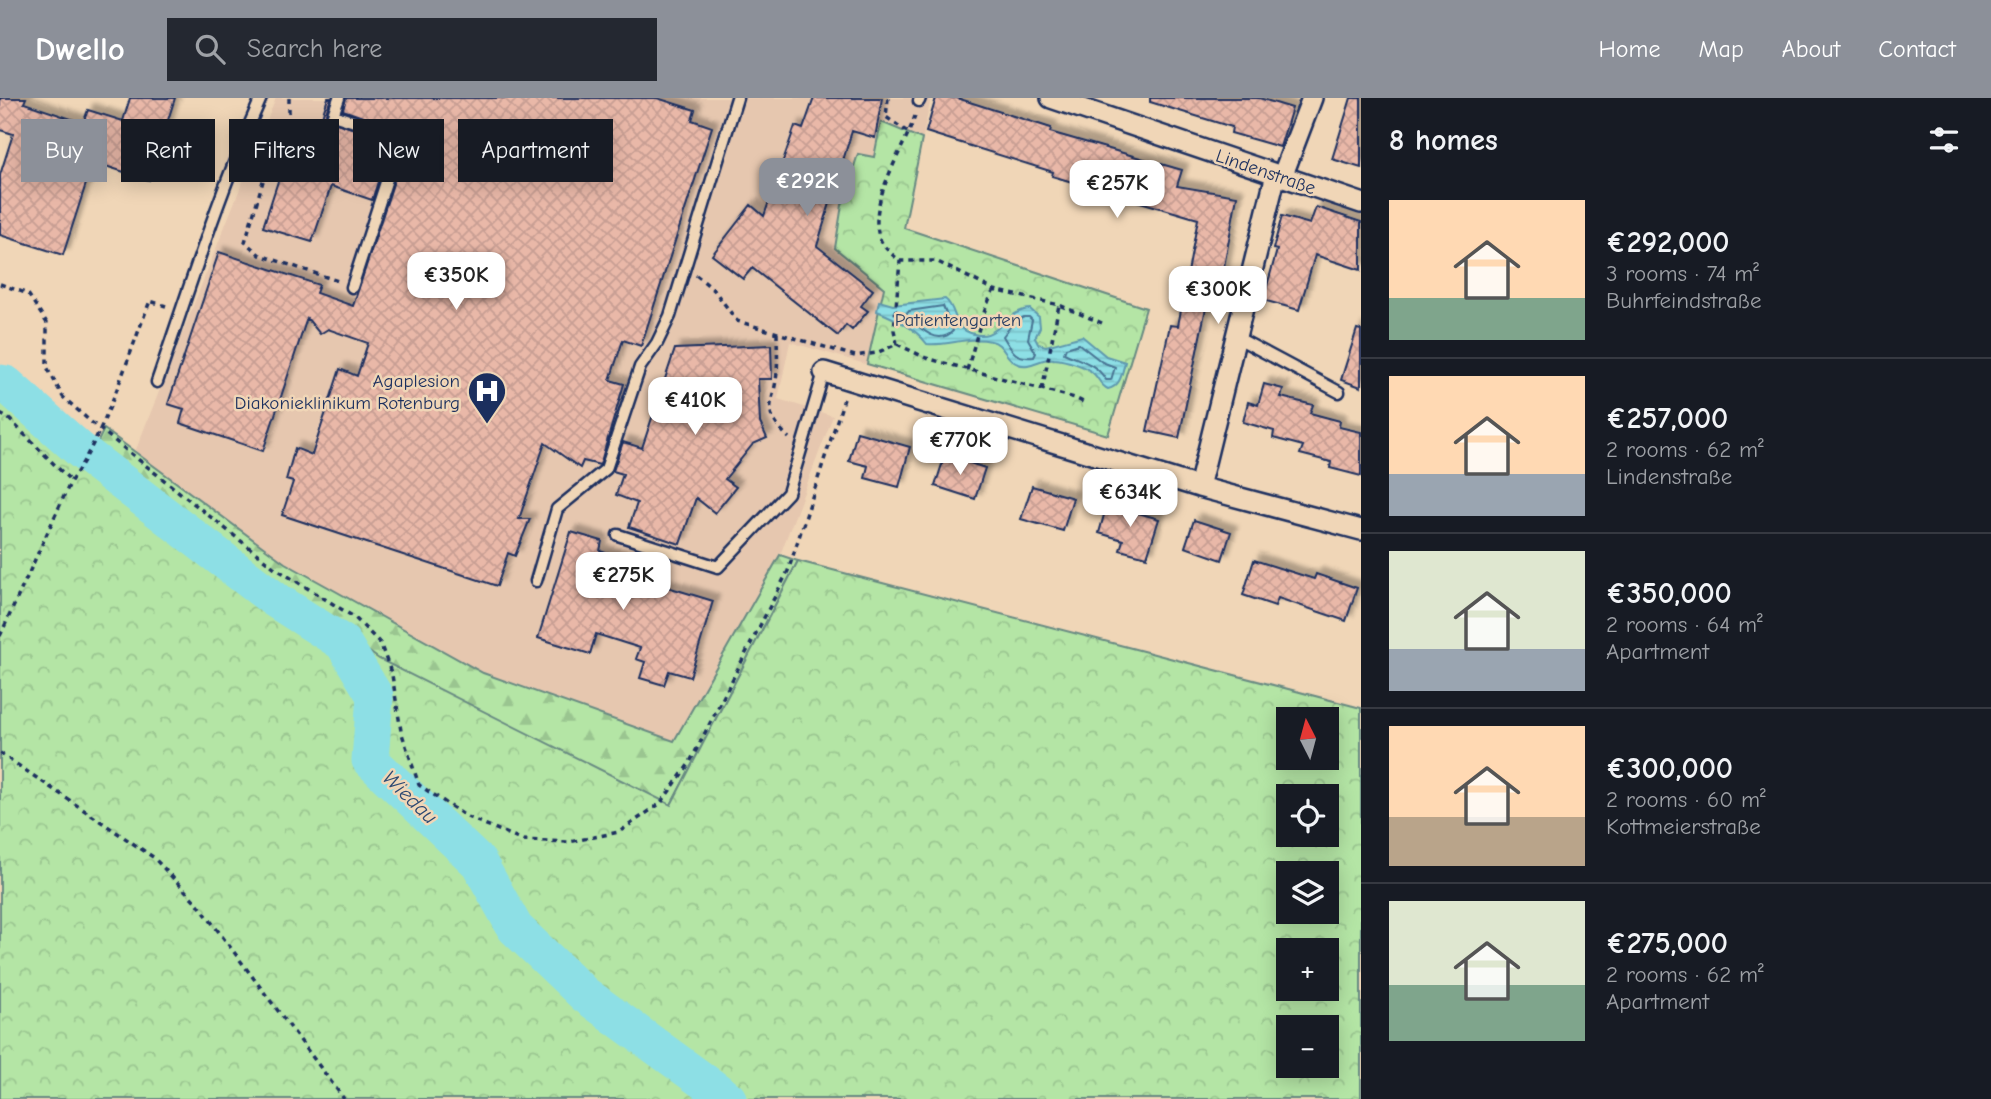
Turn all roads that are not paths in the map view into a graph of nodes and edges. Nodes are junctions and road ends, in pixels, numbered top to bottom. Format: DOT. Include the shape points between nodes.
graph roads {
  1 [pos="261,98"];
  2 [pos="339,98"];
  3 [pos="737,98"];
  4 [pos="1051,98"];
  5 [pos="1312,98"];
  6 [pos="353,121"];
  7 [pos="1279,175"];
  8 [pos="386,182"];
  9 [pos="1361,203"];
  10 [pos="352,287"];
  11 [pos="1236,337"];
  12 [pos="824,372"];
  13 [pos="157,382"];
  14 [pos="1339,392"];
  15 [pos="1199,487"];
  16 [pos="1361,530"];
  17 [pos="618,536"];
  18 [pos="536,581"];
  1 -- 13 [label="lane" via="240,144"];
  2 -- 6 [label="lane" via="333,115"];
  3 -- 18 [label="lane" via="670,316 640,367 606,469 557,509"];
  4 -- 7 [label="street, Lindenstraße"];
  5 -- 7 [label="street"];
  7 -- 9 [label="street, Lindenstraße"];
  7 -- 11 [label="street"];
  8 -- 10 [label="lane"];
  11 -- 14 [label="lane"];
  11 -- 15 [label="street"];
  12 -- 15 [label="street"];
  12 -- 17 [label="lane" via="788,493 718,566"];
  15 -- 16 [label="street"];
}
